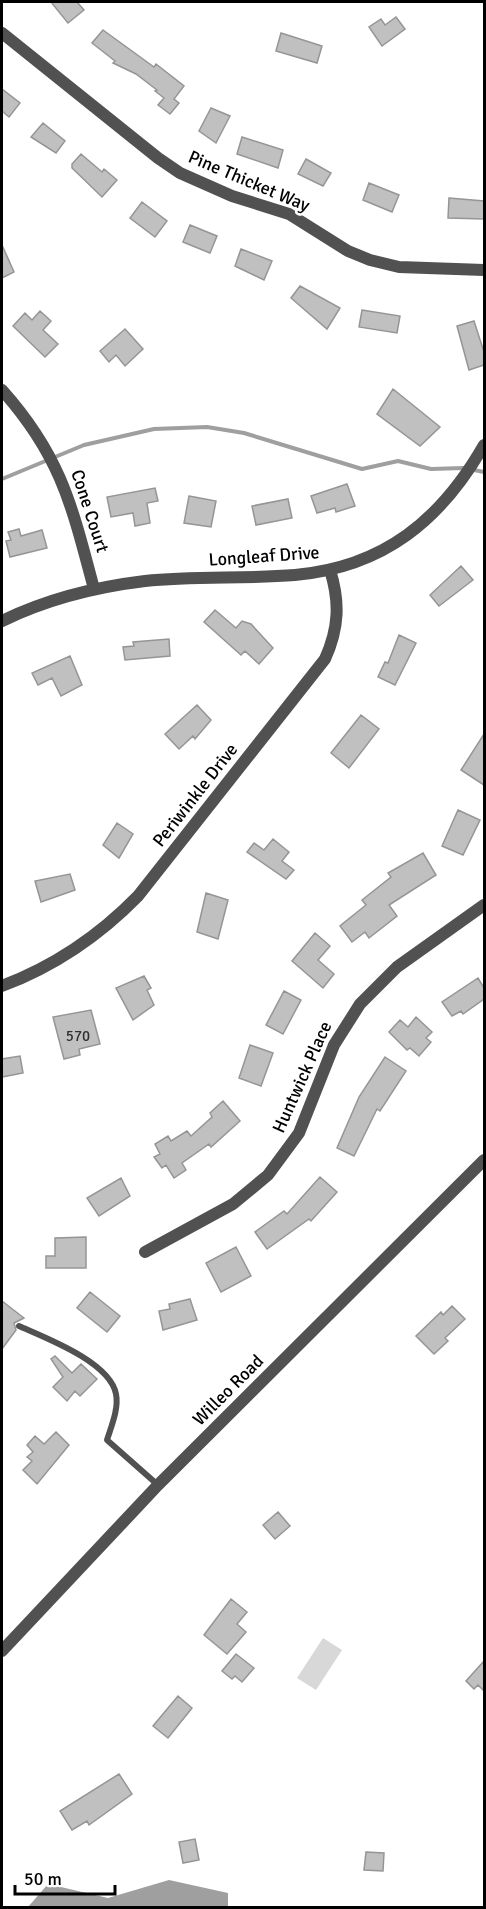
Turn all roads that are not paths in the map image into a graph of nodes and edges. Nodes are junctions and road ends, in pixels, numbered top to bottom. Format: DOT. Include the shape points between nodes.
graph roads {
  1 [pos="2,33"];
  2 [pos="484,270"];
  3 [pos="2,390"];
  4 [pos="484,445"];
  5 [pos="330,570"];
  6 [pos="94,589"];
  7 [pos="2,621"];
  8 [pos="484,905"];
  9 [pos="2,986"];
  10 [pos="484,1160"];
  11 [pos="145,1252"];
  12 [pos="19,1326"];
  13 [pos="158,1485"];
  14 [pos="2,1651"];
  1 -- 2 [label="street, Pine Thicket Way" via="180,173 232,196 289,213 348,251 370,260 399,267"];
  3 -- 6 [label="street, Cone Court" via="39,436 55,464 69,497"];
  4 -- 5 [label="street, Longleaf Drive" via="445,503 421,526 363,560"];
  5 -- 6 [label="street, Longleaf Drive" via="147,581"];
  5 -- 9 [label="street, Periwinkle Drive" via="338,615 325,659 138,896 113,921 58,961"];
  6 -- 7 [label="street, Longleaf Drive"];
  8 -- 11 [label="street, Huntwick Place" via="397,967 360,1004 334,1045 299,1133 268,1175 232,1204"];
  10 -- 13 [label="street, Willeo Road"];
  12 -- 13 [label="lane" via="105,1374 117,1396 107,1440"];
  13 -- 14 [label="street, Willeo Road"];
}
